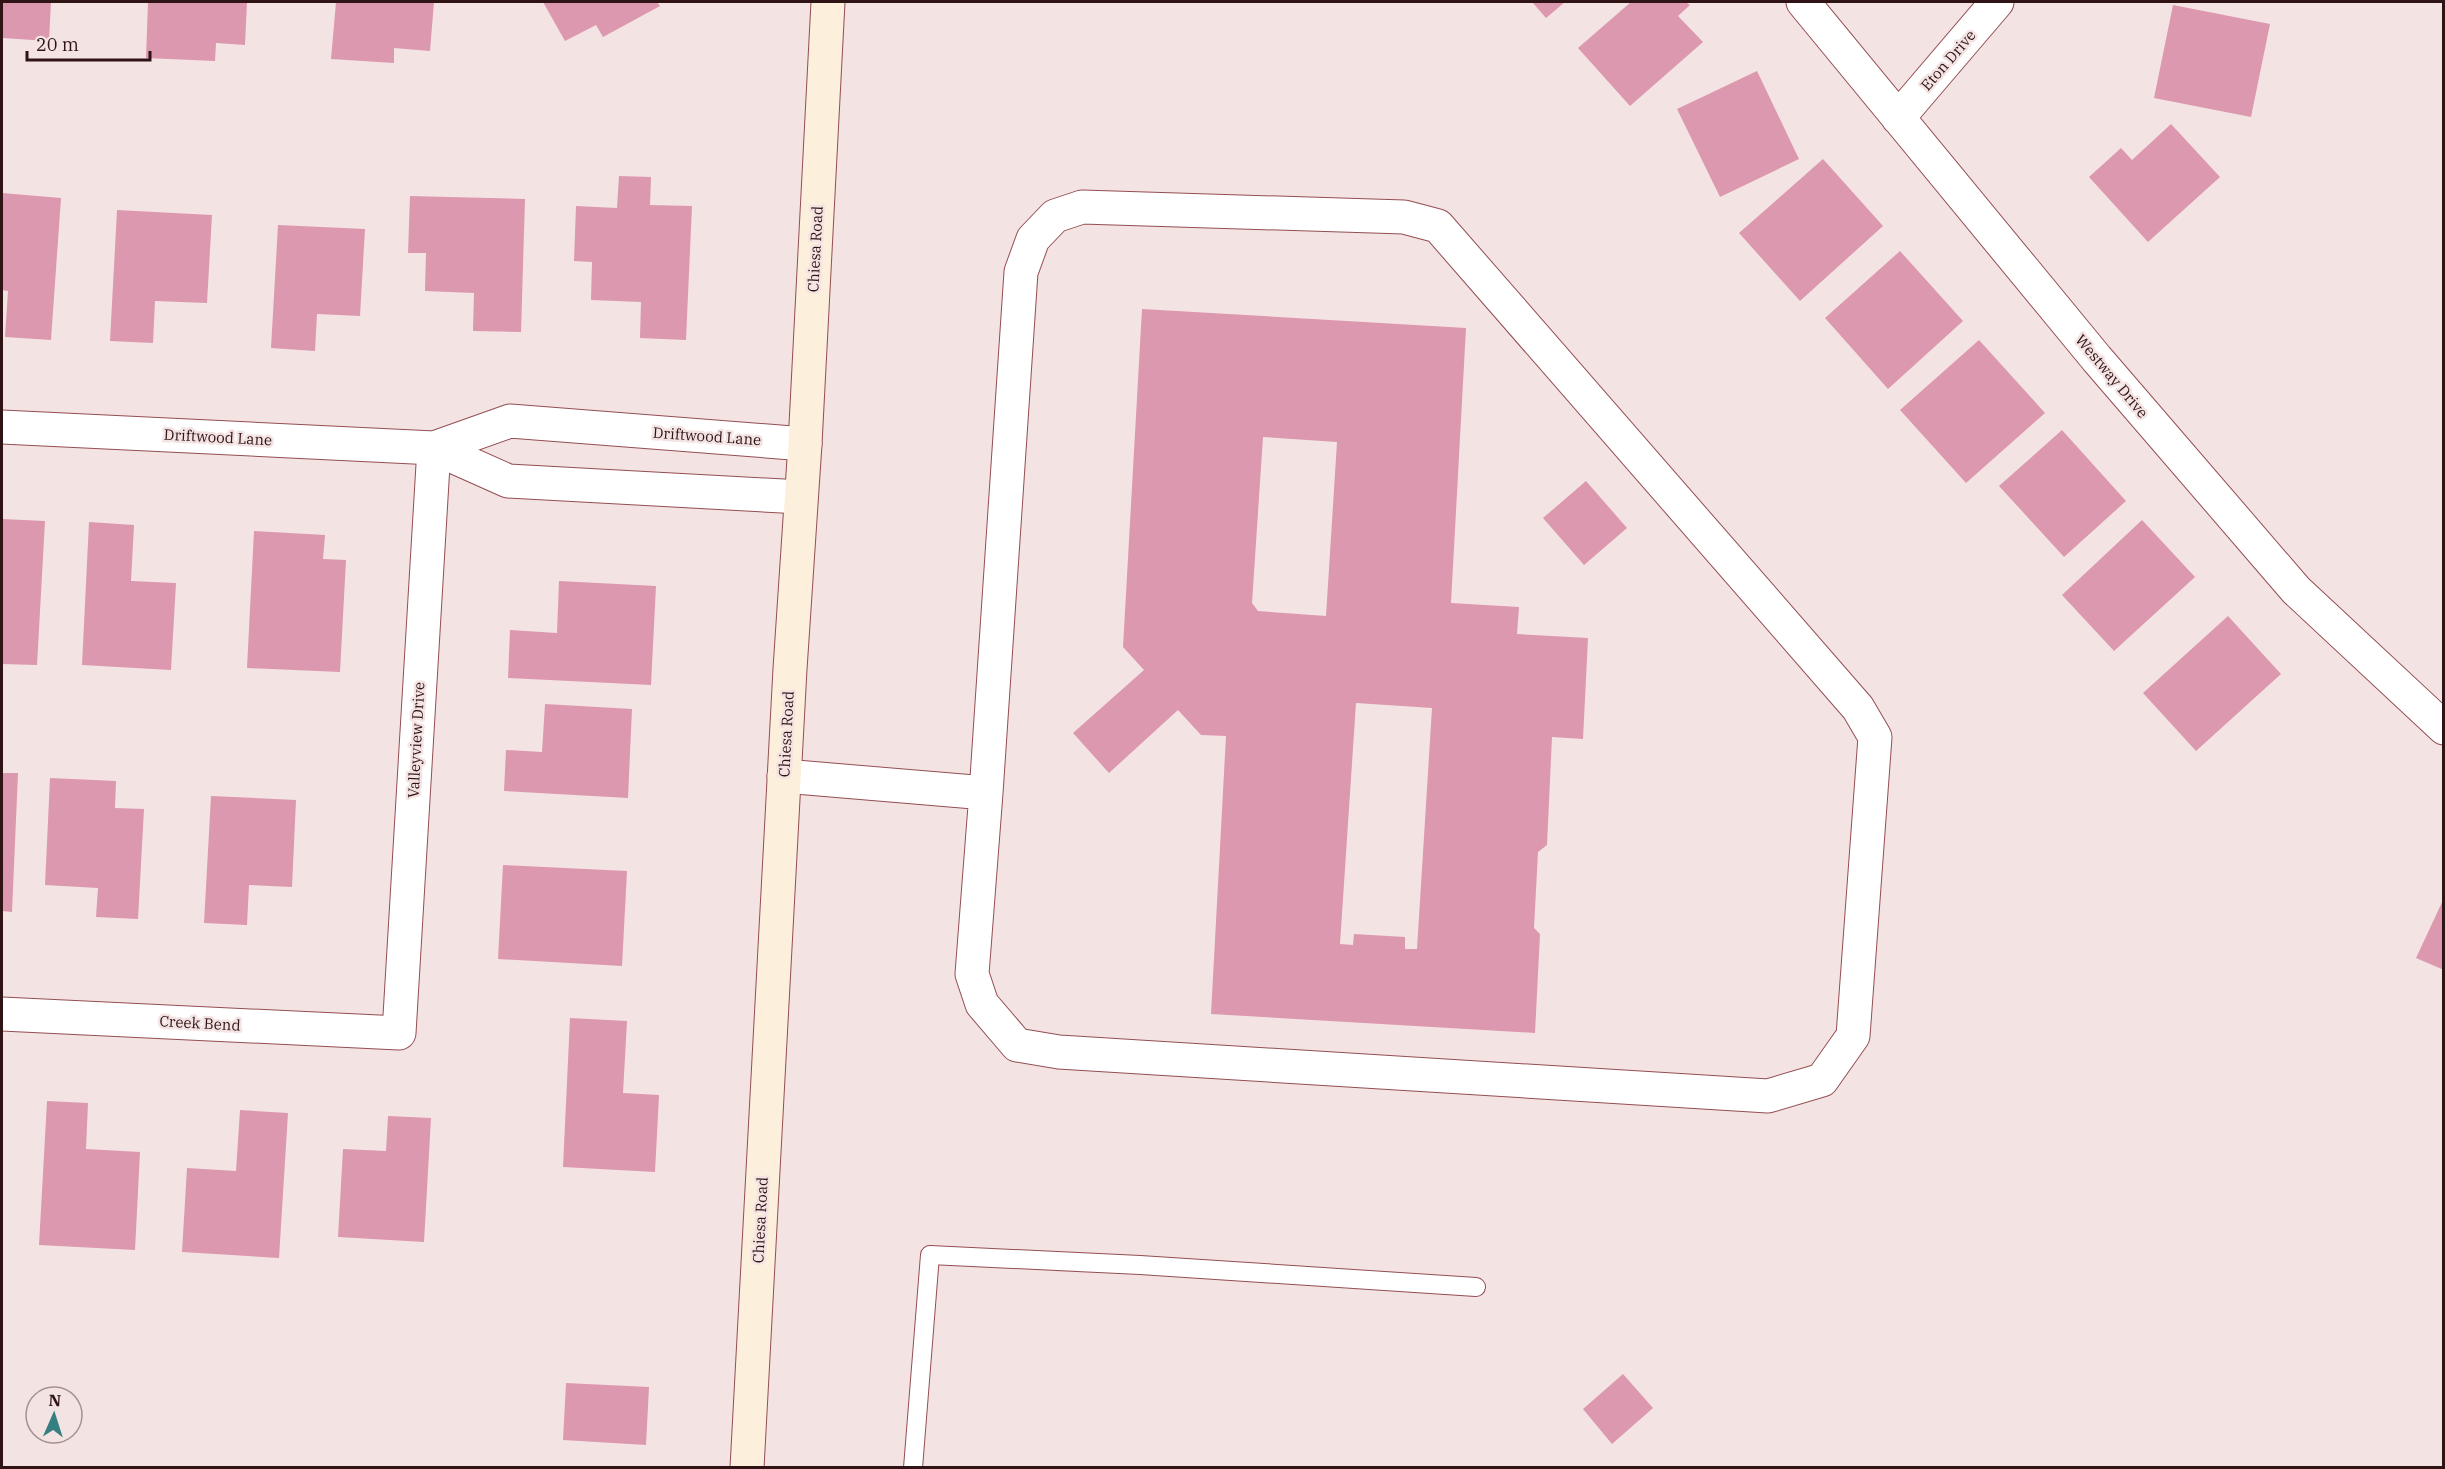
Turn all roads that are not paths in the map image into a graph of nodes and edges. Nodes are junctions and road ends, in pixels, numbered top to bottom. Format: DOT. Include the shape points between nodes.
graph roads {
  1 [pos="828,2"];
  2 [pos="1803,2"];
  3 [pos="1997,2"];
  4 [pos="1898,118"];
  5 [pos="2,427"];
  6 [pos="805,444"];
  7 [pos="434,448"];
  8 [pos="801,497"];
  9 [pos="2444,728"];
  10 [pos="784,776"];
  11 [pos="986,793"];
  12 [pos="2,1014"];
  13 [pos="399,1033"];
  14 [pos="1476,1287"];
  15 [pos="747,1467"];
  16 [pos="913,1467"];
  1 -- 6 [label="main road, Chiesa Road"];
  2 -- 4 [label="street, Westway Drive"];
  3 -- 4 [label="street, Eton Drive"];
  4 -- 9 [label="street, Westway Drive" via="2097,359 2296,590"];
  5 -- 7 [label="street, Driftwood Lane"];
  6 -- 7 [label="street, Driftwood Lane" via="510,421"];
  6 -- 8 [label="main road, Chiesa Road"];
  7 -- 8 [label="street, Driftwood Lane" via="508,481"];
  7 -- 13 [label="street, Valleyview Drive"];
  8 -- 10 [label="main road, Chiesa Road"];
  10 -- 11 [label="street"];
  10 -- 15 [label="main road, Chiesa Road"];
  11 -- 11 [label="street" via="972,974 982,1004 1017,1045 1059,1052 1768,1096 1822,1080 1853,1036 1875,737 1858,708 1438,226 1404,217 1083,207 1055,216 1033,239 1021,272"];
  12 -- 13 [label="street, Creek Bend"];
  14 -- 16 [label="lane" via="930,1256"];
}
